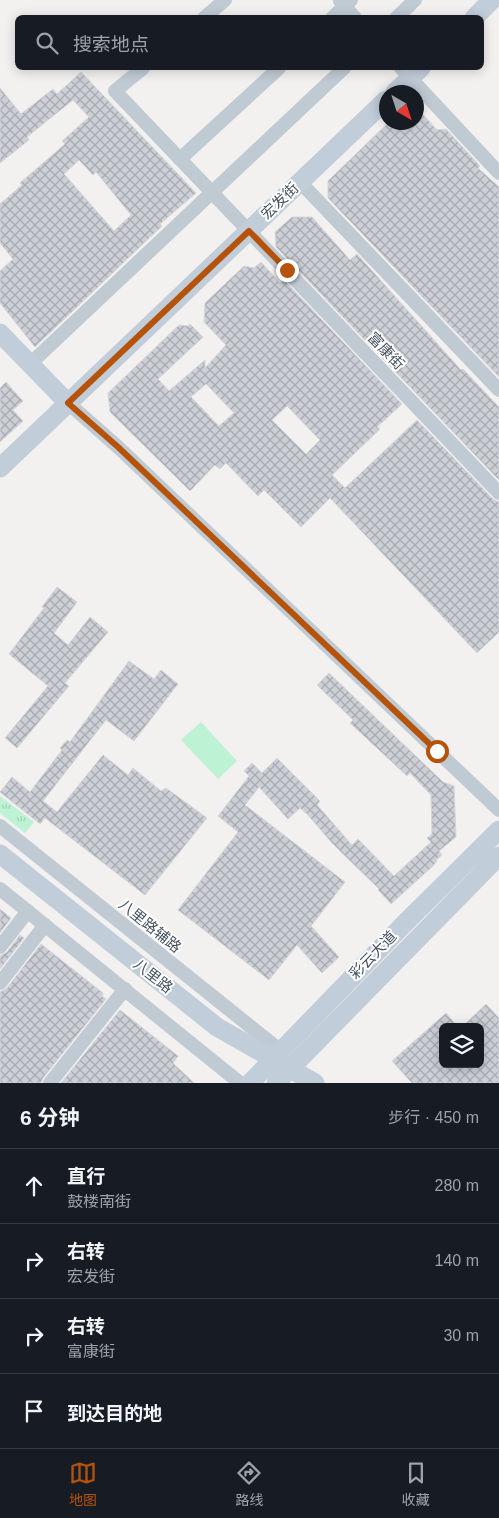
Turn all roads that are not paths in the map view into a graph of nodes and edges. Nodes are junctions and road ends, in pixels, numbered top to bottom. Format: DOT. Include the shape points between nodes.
graph roads {
  1 [pos="225,0"];
  2 [pos="415,0"];
  3 [pos="492,0"];
  4 [pos="345,2"];
  5 [pos="208,15"];
  6 [pos="334,15"];
  7 [pos="353,15"];
  8 [pos="399,15"];
  9 [pos="477,15"];
  10 [pos="141,70"];
  11 [pos="276,70"];
  12 [pos="342,70"];
  13 [pos="411,71"];
  14 [pos="400,85"];
  15 [pos="379,107"];
  16 [pos="180,159"];
  17 [pos="499,174"];
  18 [pos="300,182"];
  19 [pos="212,192"];
  20 [pos="249,231"];
  21 [pos="0,333"];
  22 [pos="30,364"];
  23 [pos="499,390"];
  24 [pos="68,403"];
  25 [pos="0,468"];
  26 [pos="499,493"];
  27 [pos="499,810"];
  28 [pos="0,826"];
  29 [pos="499,830"];
  30 [pos="499,856"];
  31 [pos="3,861"];
  32 [pos="0,889"];
  33 [pos="28,912"];
  34 [pos="45,925"];
  35 [pos="0,947"];
  36 [pos="0,983"];
  37 [pos="125,990"];
  38 [pos="277,1054"];
  39 [pos="290,1068"];
  40 [pos="50,1083"];
  41 [pos="240,1083"];
  42 [pos="250,1083"];
  43 [pos="276,1083"];
  44 [pos="315,1083"];
  1 -- 5 [label="street"];
  2 -- 8 [label="street"];
  3 -- 9 [label="main road"];
  4 -- 6 [label="street"];
  4 -- 7 [label="street"];
  10 -- 16 [label="street, 富康街" via="115,91"];
  11 -- 16 [label="street"];
  12 -- 19 [label="street"];
  13 -- 14 [label="main road"];
  13 -- 17 [label="street"];
  15 -- 18 [label="main road, 宏发街"];
  16 -- 19 [label="street, 富康街"];
  18 -- 20 [label="main road, 宏发街"];
  18 -- 23 [label="street"];
  19 -- 20 [label="street, 富康街"];
  19 -- 22 [label="street"];
  20 -- 24 [label="main road, 宏发街"];
  20 -- 26 [label="street, 富康街"];
  21 -- 22 [label="main road"];
  22 -- 24 [label="main road"];
  24 -- 25 [label="main road, 宏发街"];
  24 -- 27 [label="street"];
  28 -- 38 [label="street, 八里路辅路"];
  29 -- 38 [label="main road, 彩云大道"];
  30 -- 39 [label="main road, 彩云大道"];
  31 -- 38 [label="main road, 八里路" via="217,1026"];
  32 -- 33 [label="street"];
  33 -- 34 [label="street"];
  33 -- 35 [label="street"];
  34 -- 36 [label="street"];
  34 -- 37 [label="street"];
  37 -- 40 [label="street"];
  37 -- 41 [label="street"];
  38 -- 39 [label="main road, 八里路"];
  38 -- 42 [label="main road, 彩云大道"];
  39 -- 43 [label="main road, 彩云大道"];
  39 -- 44 [label="main road, 八里路"];
}
